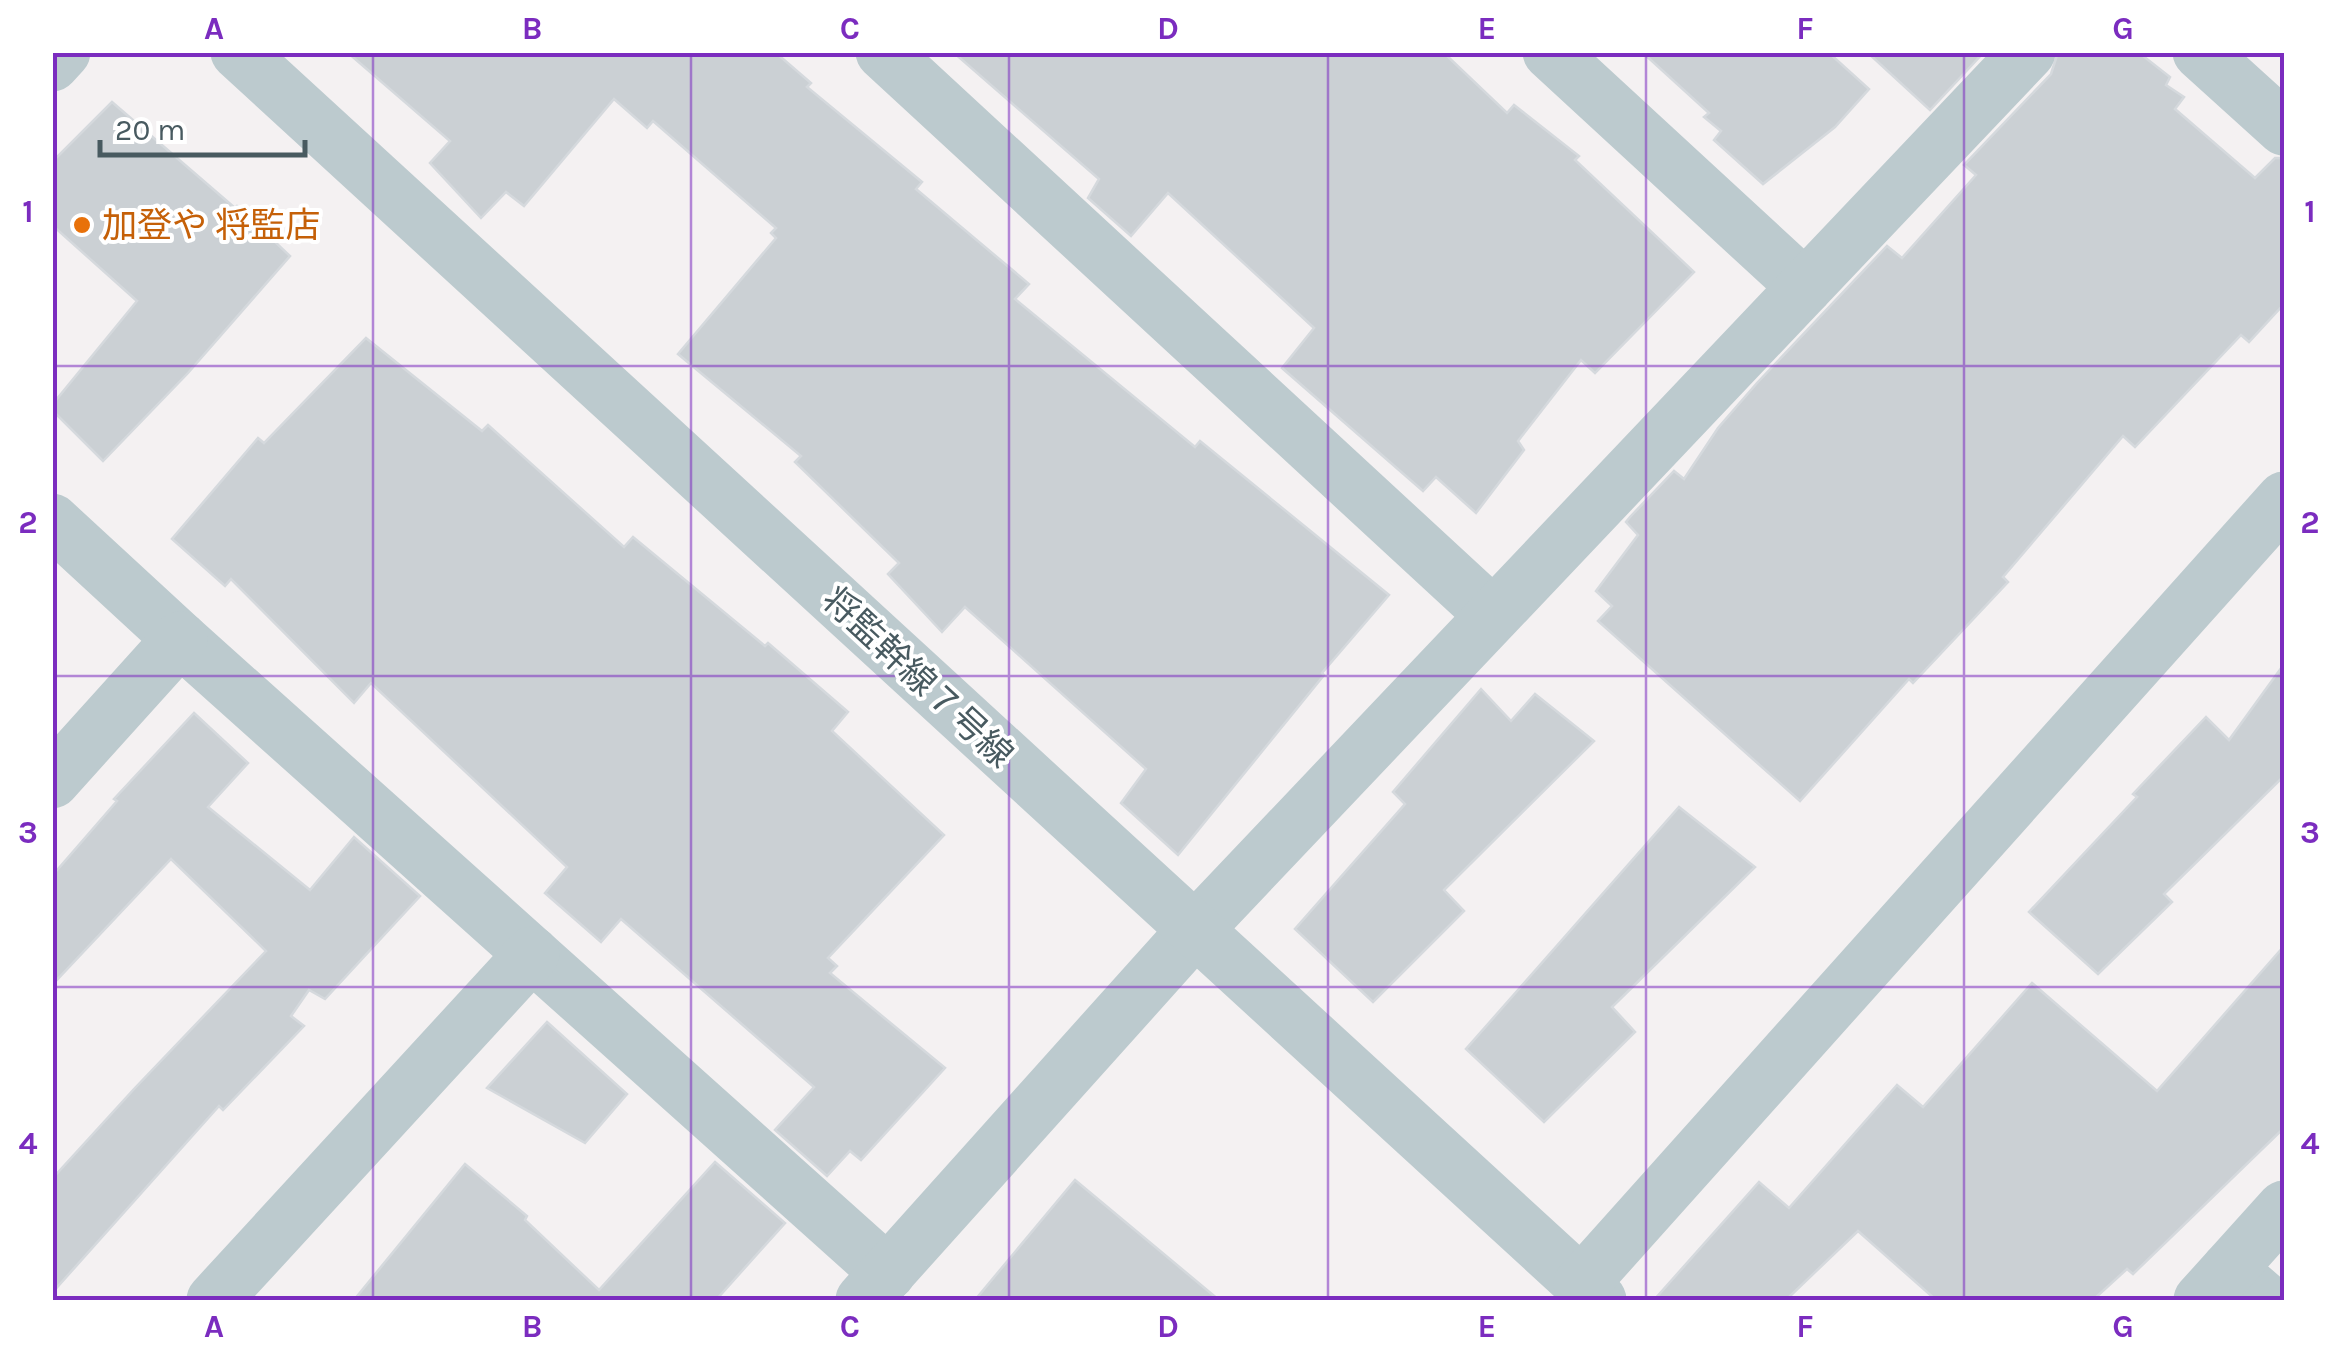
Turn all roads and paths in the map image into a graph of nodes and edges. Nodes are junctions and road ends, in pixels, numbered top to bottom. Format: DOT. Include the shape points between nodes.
graph roads {
  1 [pos="63,52"];
  2 [pos="238,52"];
  3 [pos="883,52"];
  4 [pos="1550,52"];
  5 [pos="2028,52"];
  6 [pos="2200,52"];
  7 [pos="52,64"];
  8 [pos="2284,128"];
  9 [pos="1806,286"];
  10 [pos="2284,499"];
  11 [pos="52,520"];
  12 [pos="1492,616"];
  13 [pos="180,639"];
  14 [pos="52,780"];
  15 [pos="1194,931"];
  16 [pos="532,954"];
  17 [pos="2284,1208"];
  18 [pos="876,1287"];
  19 [pos="2232,1290"];
  20 [pos="1590,1292"];
  21 [pos="214,1300"];
  1 -- 7 [label="street"];
  2 -- 15 [label="street, 将監幹線７号線"];
  3 -- 12 [label="street"];
  4 -- 9 [label="street"];
  5 -- 9 [label="street"];
  6 -- 8 [label="street"];
  9 -- 12 [label="street"];
  10 -- 20 [label="street"];
  11 -- 13 [label="street"];
  12 -- 15 [label="street"];
  13 -- 14 [label="street"];
  13 -- 16 [label="street"];
  15 -- 18 [label="street"];
  15 -- 20 [label="street, 将監幹線７号線"];
  16 -- 18 [label="street"];
  16 -- 21 [label="street"];
  17 -- 19 [label="street"];
}
